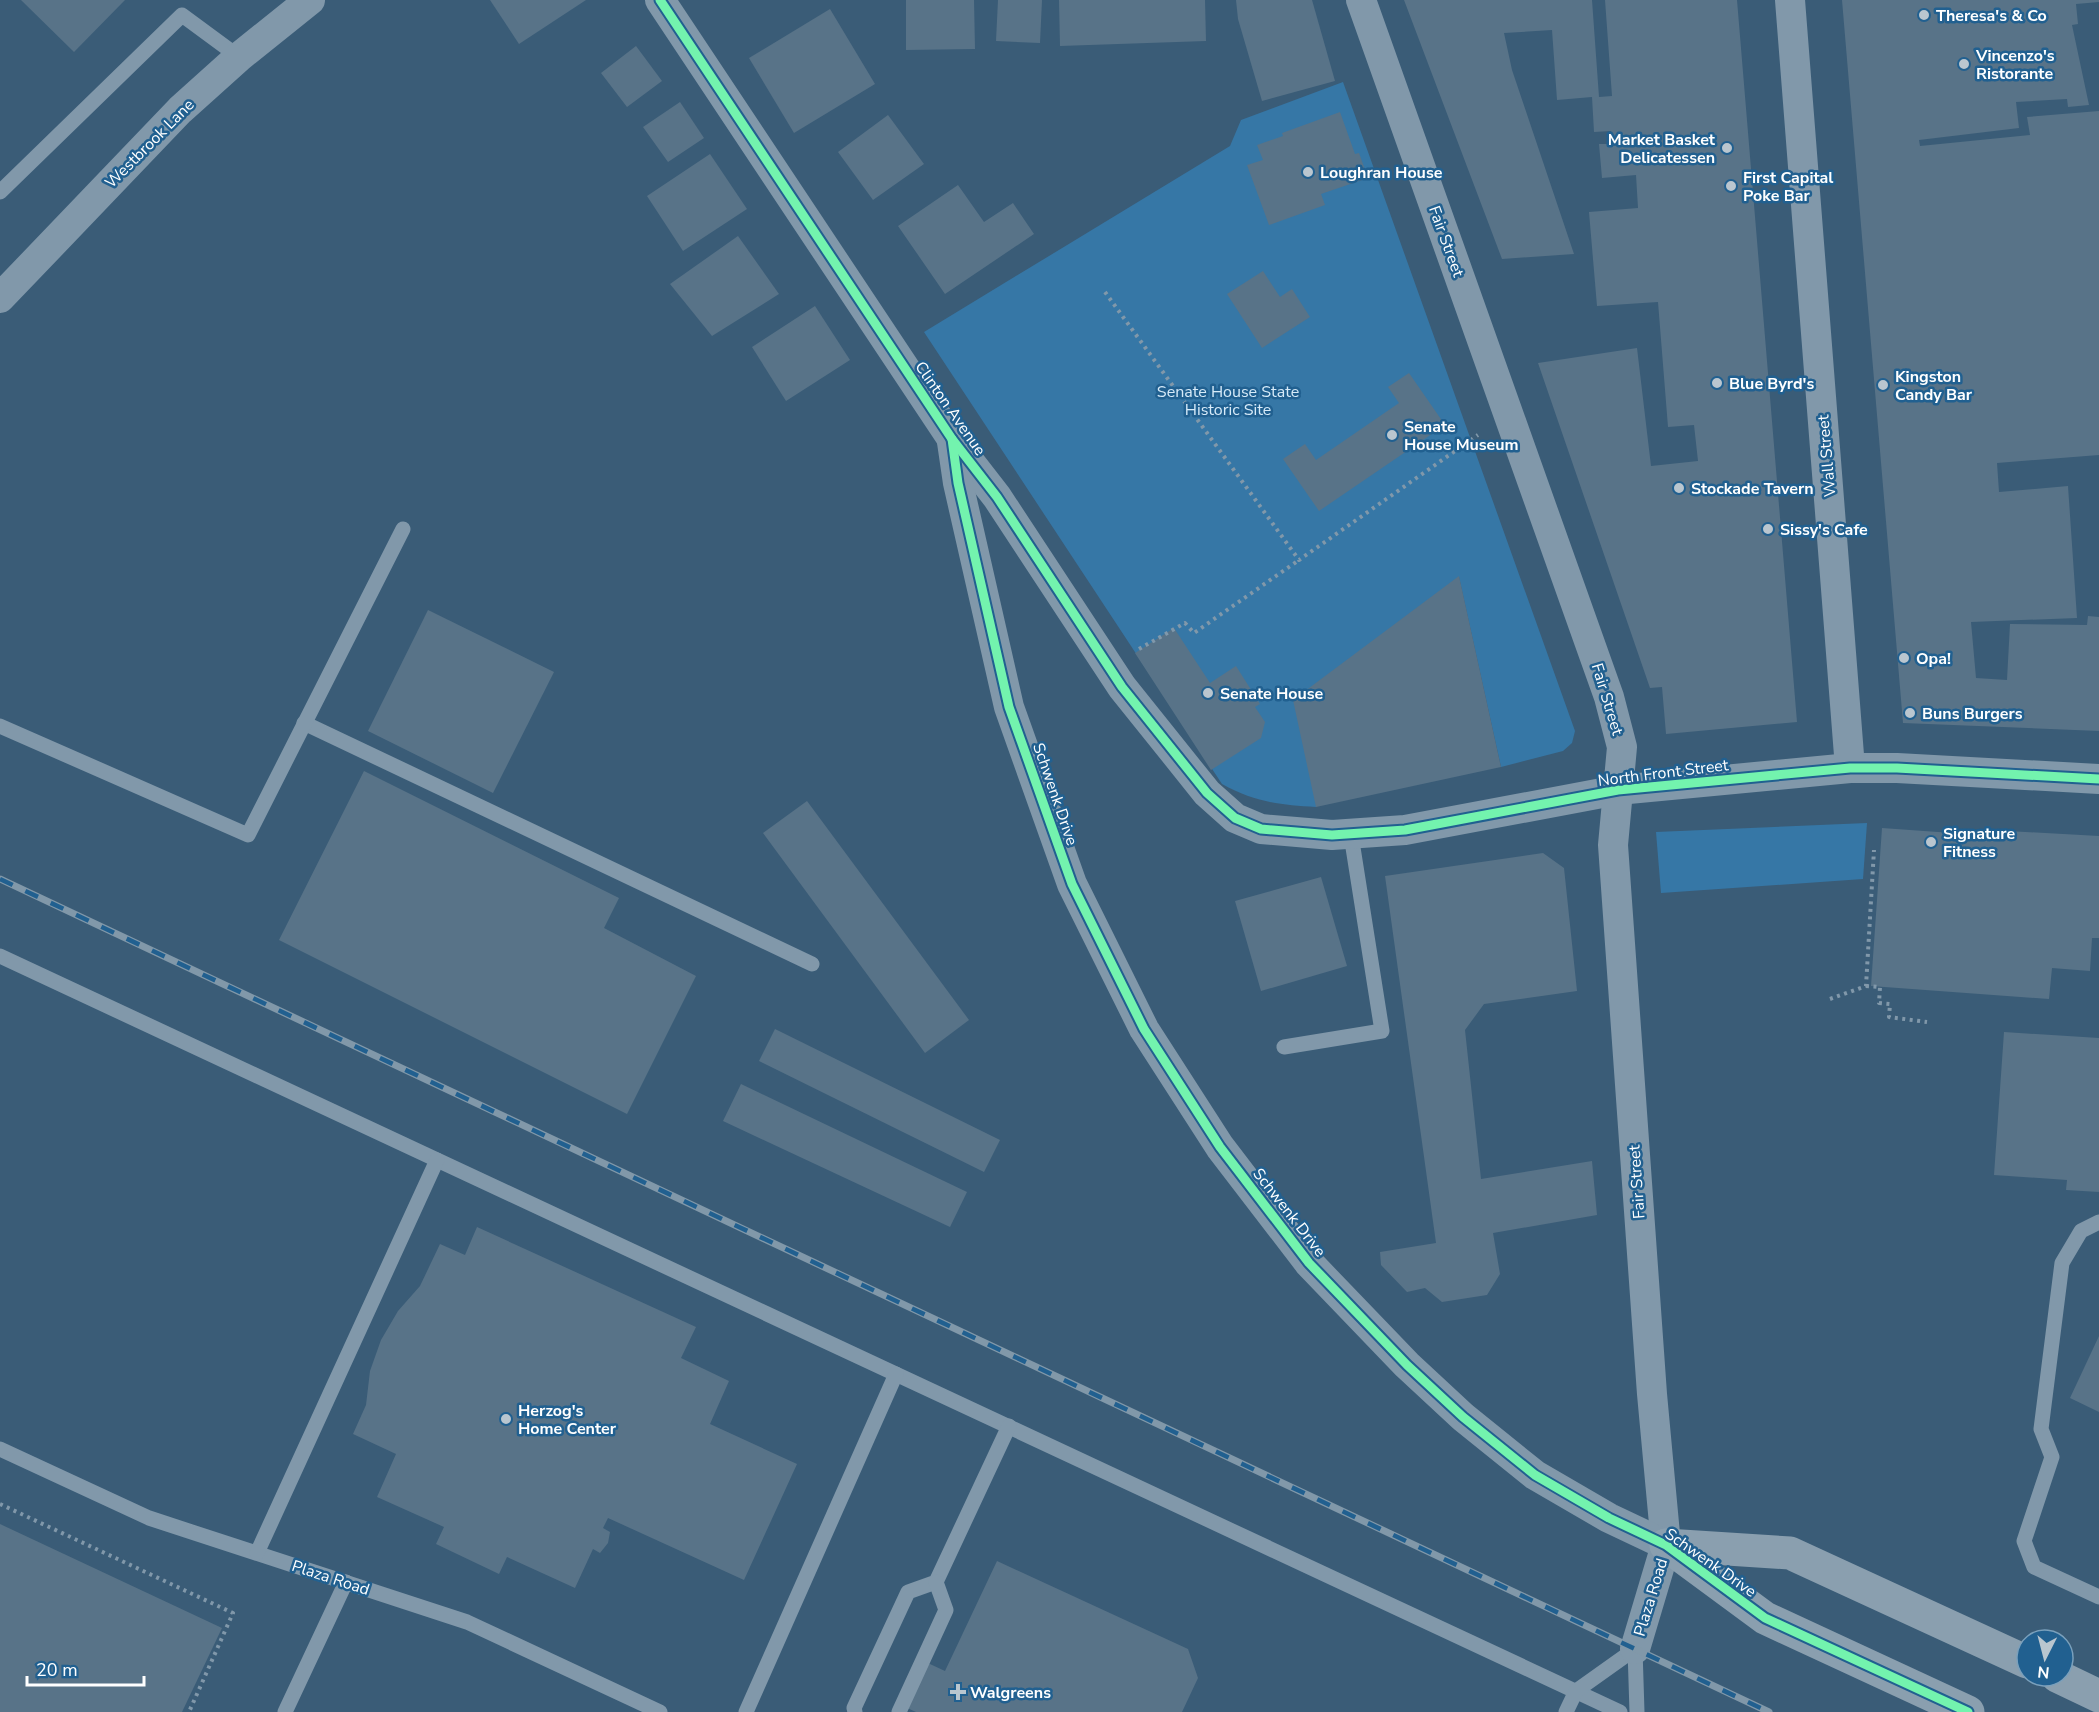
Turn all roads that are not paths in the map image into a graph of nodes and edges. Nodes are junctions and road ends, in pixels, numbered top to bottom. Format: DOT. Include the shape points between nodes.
graph roads {
  1 [pos="310,0"];
  2 [pos="660,0"];
  3 [pos="1361,0"];
  4 [pos="1790,0"];
  5 [pos="239,57"];
  6 [pos="0,192"];
  7 [pos="4,286"];
  8 [pos="952,439"];
  9 [pos="403,529"];
  10 [pos="304,723"];
  11 [pos="0,726"];
  12 [pos="1850,768"];
  13 [pos="2099,779"];
  14 [pos="1618,790"];
  15 [pos="1235,818"];
  16 [pos="1352,834"];
  17 [pos="0,956"];
  18 [pos="812,964"];
  19 [pos="1284,1047"];
  20 [pos="437,1160"];
  21 [pos="2099,1222"];
  22 [pos="896,1374"];
  23 [pos="1009,1426"];
  24 [pos="0,1449"];
  25 [pos="1666,1545"];
  26 [pos="257,1553"];
  27 [pos="346,1582"];
  28 [pos="936,1582"];
  29 [pos="2099,1597"];
  30 [pos="1635,1649"];
  31 [pos="2015,1656"];
  32 [pos="2075,1685"];
  33 [pos="1576,1691"];
  34 [pos="2099,1696"];
  35 [pos="285,1712"];
  36 [pos="660,1712"];
  37 [pos="746,1712"];
  38 [pos="855,1712"];
  39 [pos="899,1712"];
  40 [pos="1566,1712"];
  41 [pos="1620,1712"];
  42 [pos="1637,1712"];
  43 [pos="1968,1712"];
  1 -- 5 [label="street, Westbrook Lane"];
  2 -- 8 [label="street, Clinton Avenue"];
  3 -- 14 [label="street, Fair Street" via="1609,697 1622,747"];
  4 -- 12 [label="street, Wall Street"];
  5 -- 6 [label="lane" via="182,15"];
  5 -- 7 [label="street, Westbrook Lane" via="180,110"];
  8 -- 15 [label="street, Clinton Avenue" via="997,497 1122,687 1207,793"];
  8 -- 25 [label="street, Schwenk Drive" via="958,483 1009,706 1071,884 1144,1029 1214,1137 1309,1263 1407,1365 1534,1475"];
  9 -- 10 [label="lane"];
  10 -- 11 [label="lane" via="248,835"];
  10 -- 18 [label="lane"];
  12 -- 13 [label="street, North Front Street"];
  12 -- 14 [label="street, North Front Street"];
  14 -- 16 [label="street, North Front Street" via="1406,830"];
  14 -- 25 [label="street, Fair Street" via="1613,845"];
  15 -- 16 [label="street, North Front Street" via="1262,829"];
  16 -- 19 [label="lane" via="1382,1031"];
  17 -- 20 [label="lane"];
  20 -- 22 [label="lane"];
  20 -- 26 [label="lane"];
  21 -- 29 [label="lane" via="2080,1231 2061,1263 2041,1429 2052,1457 2025,1541 2034,1567"];
  22 -- 23 [label="lane"];
  22 -- 37 [label="lane"];
  23 -- 28 [label="lane"];
  23 -- 33 [label="lane"];
  24 -- 26 [label="lane, Plaza Road" via="149,1518"];
  25 -- 30 [label="street, Plaza Road"];
  25 -- 31 [label="street, Schwenk Drive" via="1790,1553"];
  25 -- 43 [label="street, Schwenk Drive" via="1765,1618"];
  26 -- 27 [label="lane, Plaza Road"];
  27 -- 35 [label="lane"];
  27 -- 36 [label="lane, Plaza Road" via="467,1622"];
  28 -- 38 [label="lane" via="908,1592"];
  28 -- 39 [label="lane" via="946,1610"];
  30 -- 33 [label="lane, Plaza Road"];
  30 -- 42 [label="lane, Plaza Road"];
  32 -- 34 [label="street"];
  33 -- 40 [label="lane, Plaza Road"];
  33 -- 41 [label="lane"];
}
